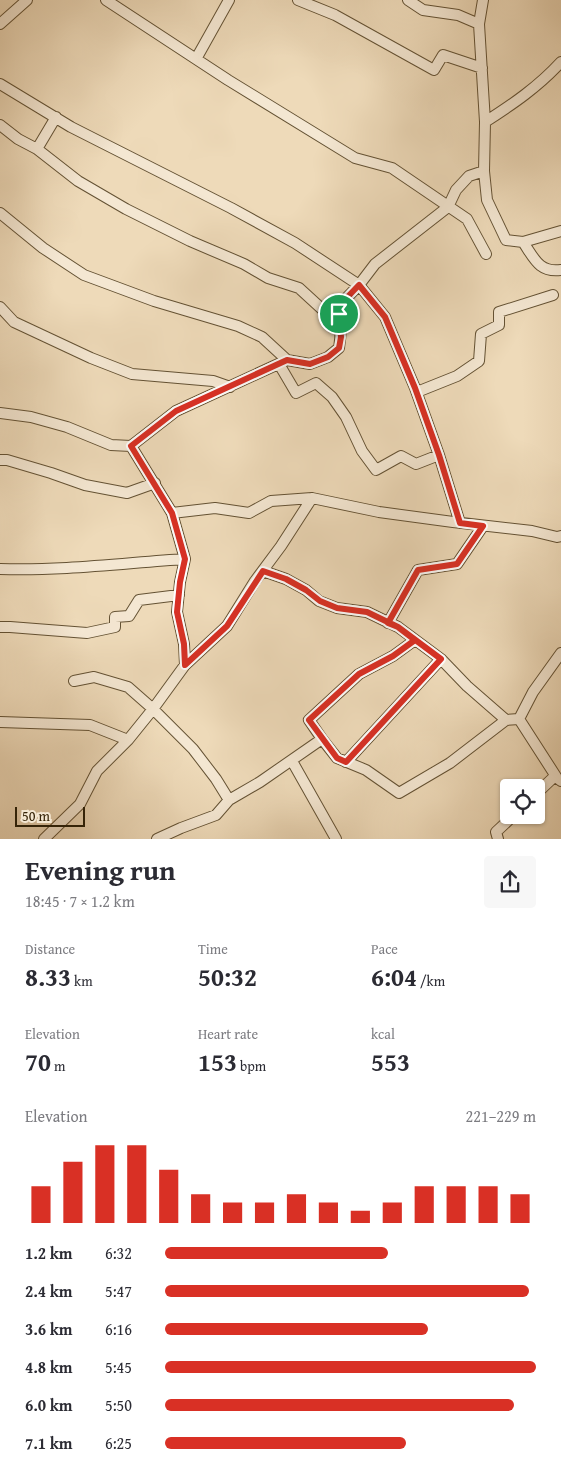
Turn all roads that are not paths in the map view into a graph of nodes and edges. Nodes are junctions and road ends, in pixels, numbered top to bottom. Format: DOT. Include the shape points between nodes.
graph roads {
  1 [pos="27,0"];
  2 [pos="106,0"];
  3 [pos="229,0"];
  4 [pos="298,0"];
  5 [pos="408,0"];
  6 [pos="483,0"];
  7 [pos="0,24"];
  8 [pos="479,24"];
  9 [pos="196,59"];
  10 [pos="561,62"];
  11 [pos="482,68"];
  12 [pos="0,84"];
  13 [pos="56,118"];
  14 [pos="485,122"];
  15 [pos="0,125"];
  16 [pos="37,149"];
  17 [pos="484,171"];
  18 [pos="448,207"];
  19 [pos="0,213"];
  20 [pos="561,231"];
  21 [pos="523,242"];
  22 [pos="486,254"];
  23 [pos="561,270"];
  24 [pos="359,285"];
  25 [pos="553,294"];
  26 [pos="0,307"];
  27 [pos="339,314"];
  28 [pos="283,362"];
  29 [pos="230,387"];
  30 [pos="417,392"];
  31 [pos="0,412"];
  32 [pos="131,446"];
  33 [pos="439,455"];
  34 [pos="0,460"];
  35 [pos="155,483"];
  36 [pos="312,498"];
  37 [pos="172,513"];
  38 [pos="460,523"];
  39 [pos="483,526"];
  40 [pos="561,536"];
  41 [pos="185,559"];
  42 [pos="0,570"];
  43 [pos="263,571"];
  44 [pos="179,595"];
  45 [pos="388,623"];
  46 [pos="0,628"];
  47 [pos="415,640"];
  48 [pos="561,653"];
  49 [pos="441,659"];
  50 [pos="185,665"];
  51 [pos="74,680"];
  52 [pos="154,710"];
  53 [pos="519,719"];
  54 [pos="506,720"];
  55 [pos="0,722"];
  56 [pos="322,739"];
  57 [pos="128,740"];
  58 [pos="292,761"];
  59 [pos="346,762"];
  60 [pos="558,778"];
  61 [pos="545,787"];
  62 [pos="229,800"];
  63 [pos="504,824"];
  64 [pos="332,838"];
  65 [pos="44,839"];
  66 [pos="157,839"];
  67 [pos="498,839"];
  1 -- 7 [label="street"];
  2 -- 9 [label="street"];
  3 -- 9 [label="street"];
  4 -- 11 [label="street" via="335,15 434,70 443,55"];
  5 -- 8 [label="street" via="423,10 458,15"];
  6 -- 8 [label="street"];
  8 -- 11 [label="street"];
  9 -- 18 [label="street" via="355,158 392,168"];
  10 -- 14 [label="street" via="544,81"];
  11 -- 14 [label="street"];
  12 -- 13 [label="street"];
  13 -- 16 [label="street"];
  13 -- 24 [label="street" via="231,208"];
  14 -- 17 [label="street"];
  15 -- 16 [label="street"];
  16 -- 27 [label="street" via="78,181 126,209 268,278 299,288 323,310"];
  17 -- 18 [label="street" via="469,176 456,190"];
  17 -- 21 [label="street" via="487,200 506,240"];
  18 -- 22 [label="street" via="467,219"];
  18 -- 24 [label="street" via="375,264"];
  19 -- 28 [label="street" via="43,248 84,275 154,301 238,326 262,337"];
  20 -- 21 [label="street"];
  21 -- 23 [label="street" via="538,264 550,272"];
  24 -- 27 [label="street" via="336,309"];
  24 -- 30 [label="street" via="385,317"];
  25 -- 30 [label="street" via="499,312 499,325 481,334 479,361 457,376"];
  26 -- 29 [label="street" via="14,322 132,374 213,381"];
  27 -- 28 [label="street" via="339,348 328,357 310,364"];
  28 -- 29 [label="street"];
  28 -- 33 [label="street" via="296,393 316,383 332,397 376,470 401,456 416,464"];
  29 -- 32 [label="street" via="176,411"];
  30 -- 33 [label="street"];
  31 -- 32 [label="street" via="68,427 111,445"];
  32 -- 35 [label="street"];
  33 -- 38 [label="street"];
  34 -- 35 [label="street" via="85,485 127,493"];
  35 -- 37 [label="street"];
  36 -- 37 [label="street" via="271,501 248,513 215,508"];
  36 -- 38 [label="street" via="379,512"];
  36 -- 43 [label="street"];
  37 -- 41 [label="street"];
  38 -- 39 [label="street"];
  39 -- 40 [label="street"];
  39 -- 45 [label="street" via="457,564 418,570"];
  41 -- 42 [label="street"];
  41 -- 44 [label="street"];
  43 -- 45 [label="street" via="300,586 320,601 337,608 367,612"];
  43 -- 50 [label="street" via="227,626"];
  44 -- 46 [label="street" via="139,600 129,616 115,616 116,627 106,629 87,632"];
  44 -- 50 [label="street" via="177,612"];
  45 -- 47 [label="street"];
  47 -- 49 [label="street"];
  47 -- 56 [label="street" via="359,674 309,720"];
  48 -- 53 [label="street" via="533,692"];
  49 -- 54 [label="street"];
  49 -- 59 [label="street"];
  50 -- 52 [label="street"];
  51 -- 52 [label="street" via="94,676 128,687"];
  52 -- 57 [label="street"];
  52 -- 62 [label="street" via="193,750"];
  53 -- 54 [label="street"];
  53 -- 60 [label="street"];
  54 -- 59 [label="street" via="450,763 399,793 366,770"];
  55 -- 57 [label="street" via="90,725"];
  56 -- 58 [label="street"];
  56 -- 59 [label="street" via="337,758"];
  57 -- 65 [label="street" via="96,771 80,804"];
  58 -- 62 [label="street"];
  58 -- 64 [label="street"];
  60 -- 61 [label="street"];
  62 -- 66 [label="street" via="216,814"];
  63 -- 67 [label="street" via="496,832"];
}
